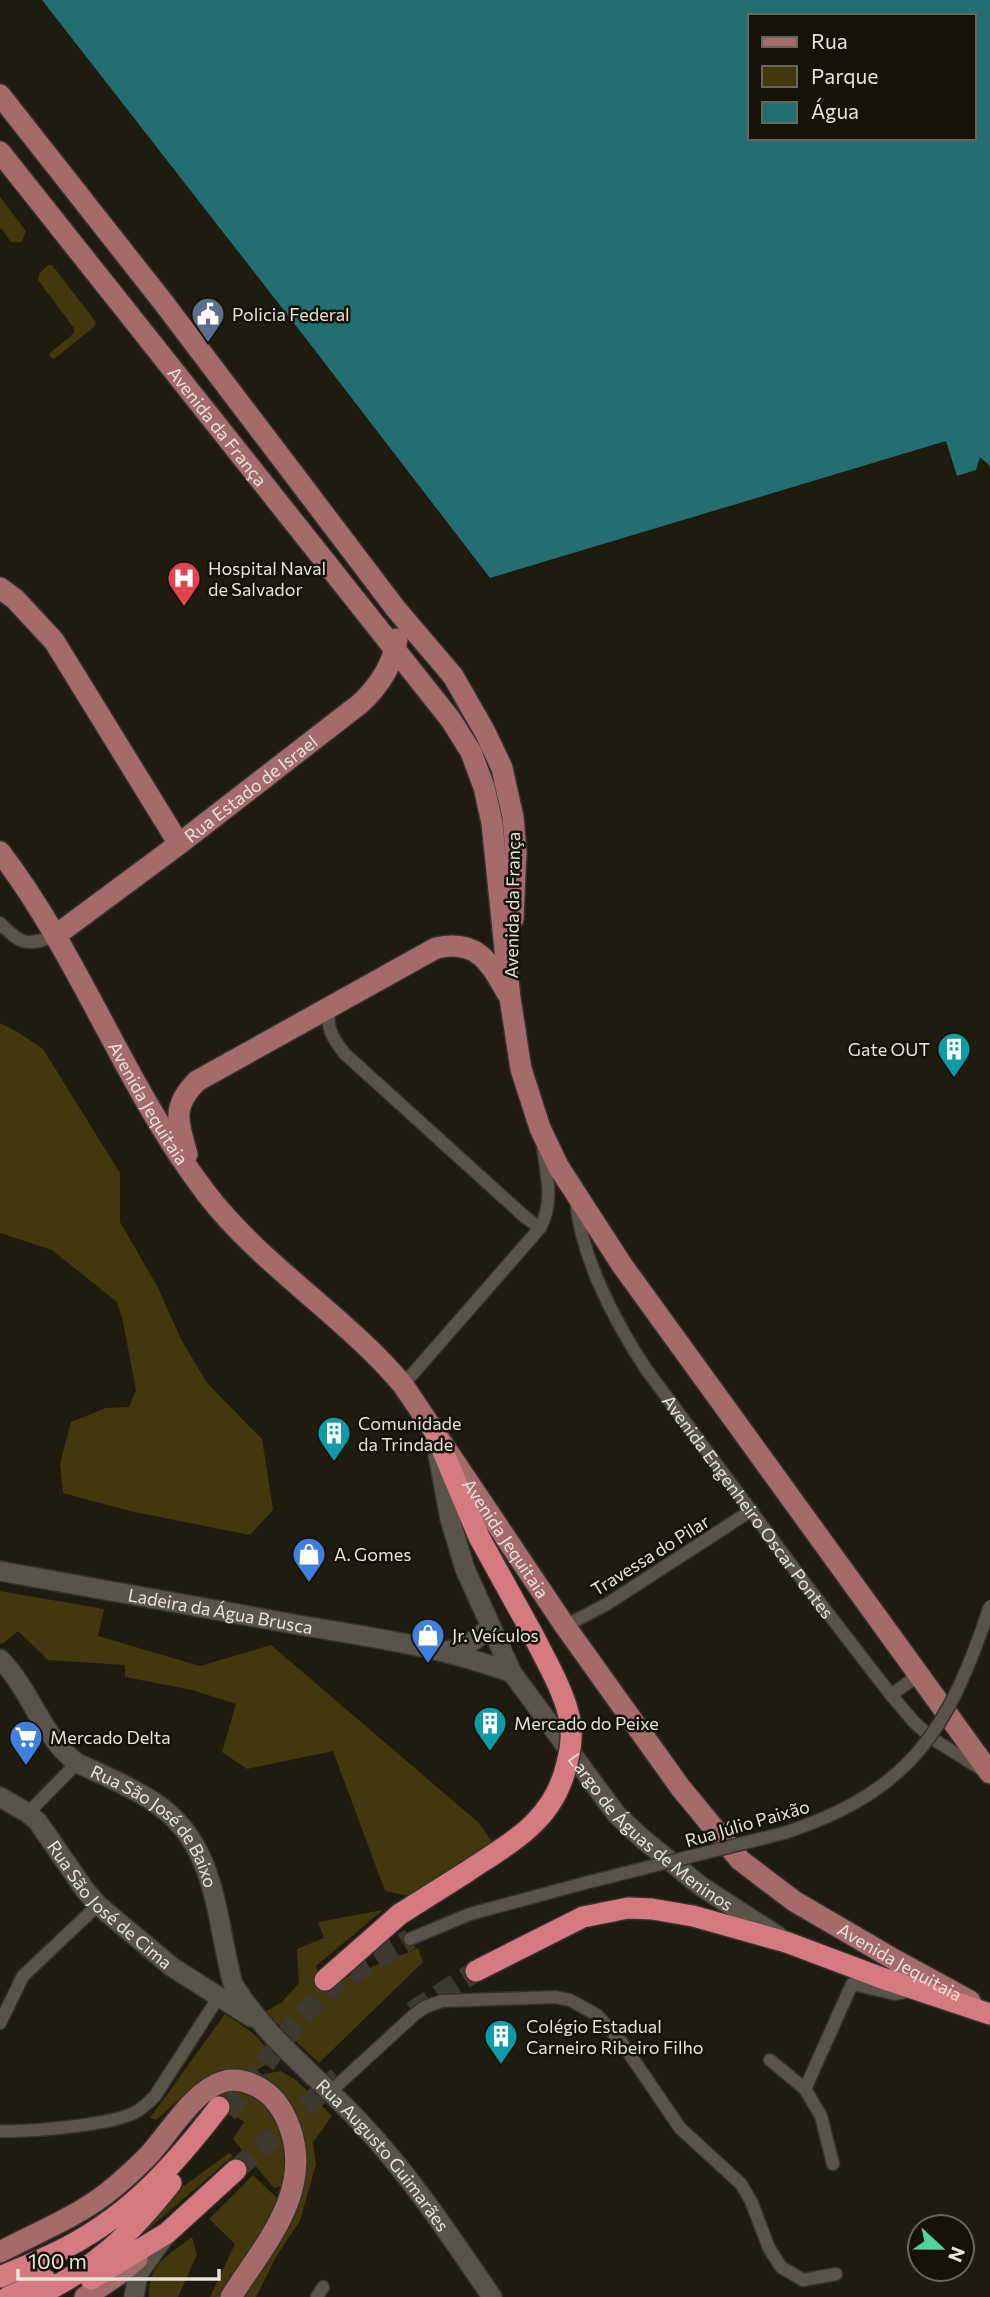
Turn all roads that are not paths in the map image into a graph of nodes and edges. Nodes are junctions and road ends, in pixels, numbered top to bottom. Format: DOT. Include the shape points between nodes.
graph roads {
  1 [pos="0,95"];
  2 [pos="0,152"];
  3 [pos="0,588"];
  4 [pos="396,609"];
  5 [pos="395,650"];
  6 [pos="179,844"];
  7 [pos="0,852"];
  8 [pos="0,923"];
  9 [pos="55,936"];
  10 [pos="510,998"];
  11 [pos="329,1009"];
  12 [pos="540,1128"];
  13 [pos="194,1175"];
  14 [pos="575,1193"];
  15 [pos="540,1228"];
  16 [pos="403,1385"];
  17 [pos="434,1430"];
  18 [pos="752,1510"];
  19 [pos="0,1571"];
  20 [pos="990,1606"];
  21 [pos="565,1626"];
  22 [pos="490,1627"];
  23 [pos="440,1652"];
  24 [pos="0,1659"];
  25 [pos="512,1673"];
  26 [pos="919,1675"];
  27 [pos="891,1695"];
  28 [pos="77,1763"];
  29 [pos="990,1774"];
  30 [pos="0,1797"];
  31 [pos="28,1812"];
  32 [pos="98,1905"];
  33 [pos="410,1939"];
  34 [pos="786,1942"];
  35 [pos="476,1971"];
  36 [pos="326,1980"];
  37 [pos="233,1984"];
  38 [pos="918,1990"];
  39 [pos="218,1998"];
  40 [pos="990,2013"];
  41 [pos="0,2023"];
  42 [pos="261,2024"];
  43 [pos="770,2060"];
  44 [pos="805,2089"];
  45 [pos="330,2092"];
  46 [pos="0,2131"];
  47 [pos="833,2164"];
  48 [pos="236,2170"];
  49 [pos="139,2220"];
  50 [pos="167,2233"];
  51 [pos="0,2252"];
  52 [pos="836,2274"];
  53 [pos="0,2277"];
  54 [pos="8,2297"];
  55 [pos="34,2297"];
  56 [pos="58,2297"];
  57 [pos="85,2297"];
  58 [pos="134,2297"];
  59 [pos="231,2297"];
  60 [pos="492,2297"];
  1 -- 4 [label="main road, Avenida da França"];
  2 -- 5 [label="main road, Avenida da França"];
  3 -- 6 [label="main road" via="54,641"];
  4 -- 5 [label="main road, Rua Estado de Israel"];
  4 -- 10 [label="main road, Avenida da França" via="453,676 502,768 516,851"];
  5 -- 6 [label="main road, Rua Estado de Israel" via="375,690 361,703"];
  5 -- 10 [label="main road, Avenida da França" via="451,720 471,752 484,787 496,854"];
  6 -- 9 [label="main road, Rua Estado de Israel"];
  7 -- 9 [label="main road, Avenida Jequitaia"];
  8 -- 9 [label="street" via="26,943"];
  9 -- 13 [label="main road, Avenida Jequitaia" via="158,1122"];
  10 -- 11 [label="main road" via="484,957 470,948 450,945 436,948"];
  10 -- 12 [label="main road, Avenida Engenheiro Oscar Pontes" via="521,1069"];
  11 -- 13 [label="main road" via="188,1089 177,1121"];
  11 -- 15 [label="street" via="330,1033 345,1054"];
  12 -- 14 [label="main road, Avenida Engenheiro Oscar Pontes"];
  12 -- 15 [label="street" via="549,1202"];
  13 -- 16 [label="main road, Avenida Jequitaia" via="246,1237 358,1336"];
  14 -- 18 [label="street, Avenida Engenheiro Oscar Pontes" via="582,1239 623,1335"];
  14 -- 26 [label="main road, Avenida Engenheiro Oscar Pontes" via="622,1265"];
  15 -- 16 [label="street"];
  16 -- 17 [label="main road, Avenida Jequitaia"];
  17 -- 21 [label="main road, Avenida Jequitaia"];
  17 -- 22 [label="street, Largo de Águas de Meninos" via="455,1536"];
  17 -- 36 [label="highway, bridge" via="479,1537 554,1676 570,1718 567,1767 561,1786 524,1834 400,1914"];
  18 -- 21 [label="street, Travessa do Pilar"];
  18 -- 27 [label="street, Avenida Engenheiro Oscar Pontes"];
  19 -- 23 [label="street, Ladeira da Água Brusca"];
  20 -- 33 [label="street, Rua Júlio Paixão, bridge" via="965,1677 938,1727 902,1769 862,1801 784,1833 470,1914"];
  21 -- 40 [label="main road, Avenida Jequitaia" via="680,1787 740,1860 836,1927"];
  22 -- 23 [label="street, Ladeira da Água Brusca" via="469,1645"];
  22 -- 25 [label="street, Largo de Águas de Meninos"];
  23 -- 25 [label="street, Ladeira da Água Brusca"];
  24 -- 28 [label="street, Rua São José de Baixo" via="26,1691 61,1749"];
  25 -- 34 [label="street, Largo de Águas de Meninos" via="617,1815 702,1888"];
  26 -- 27 [label="street"];
  26 -- 29 [label="main road, Avenida Engenheiro Oscar Pontes"];
  27 -- 29 [label="street, Avenida Engenheiro Oscar Pontes" via="933,1739"];
  28 -- 31 [label="street"];
  28 -- 37 [label="street, Rua São José de Baixo" via="155,1803 196,1845 210,1879"];
  30 -- 31 [label="street"];
  31 -- 32 [label="street, Rua São José de Cima"];
  32 -- 39 [label="street, Rua São José de Cima" via="172,1967"];
  32 -- 41 [label="street" via="23,1976"];
  34 -- 35 [label="highway" via="683,1914 628,1908 583,1917"];
  34 -- 38 [label="highway"];
  37 -- 39 [label="street"];
  37 -- 42 [label="street, Rua São José de Baixo"];
  38 -- 40 [label="highway"];
  38 -- 44 [label="street" via="895,1994 852,1984"];
  39 -- 42 [label="street, Rua São José de Cima"];
  39 -- 46 [label="street" via="155,2096 132,2115"];
  42 -- 45 [label="street, Rua Augusto Guimarães"];
  43 -- 44 [label="street"];
  44 -- 47 [label="street" via="821,2116"];
  45 -- 52 [label="street" via="431,2004 540,1996 570,2000 603,2021 680,2128 741,2184 781,2267 803,2280"];
  45 -- 60 [label="street, Rua Augusto Guimarães" via="414,2187"];
  48 -- 50 [label="highway"];
  49 -- 53 [label="highway" via="223,2110 129,2207 71,2246"];
  49 -- 54 [label="highway" via="86,2258"];
  49 -- 55 [label="highway" via="102,2257"];
  50 -- 56 [label="highway"];
  50 -- 57 [label="main road"];
  50 -- 58 [label="street" via="138,2274"];
  51 -- 59 [label="main road" via="107,2193 205,2092 220,2082 246,2082 270,2095 285,2115 295,2152 294,2175 285,2213"];
}
